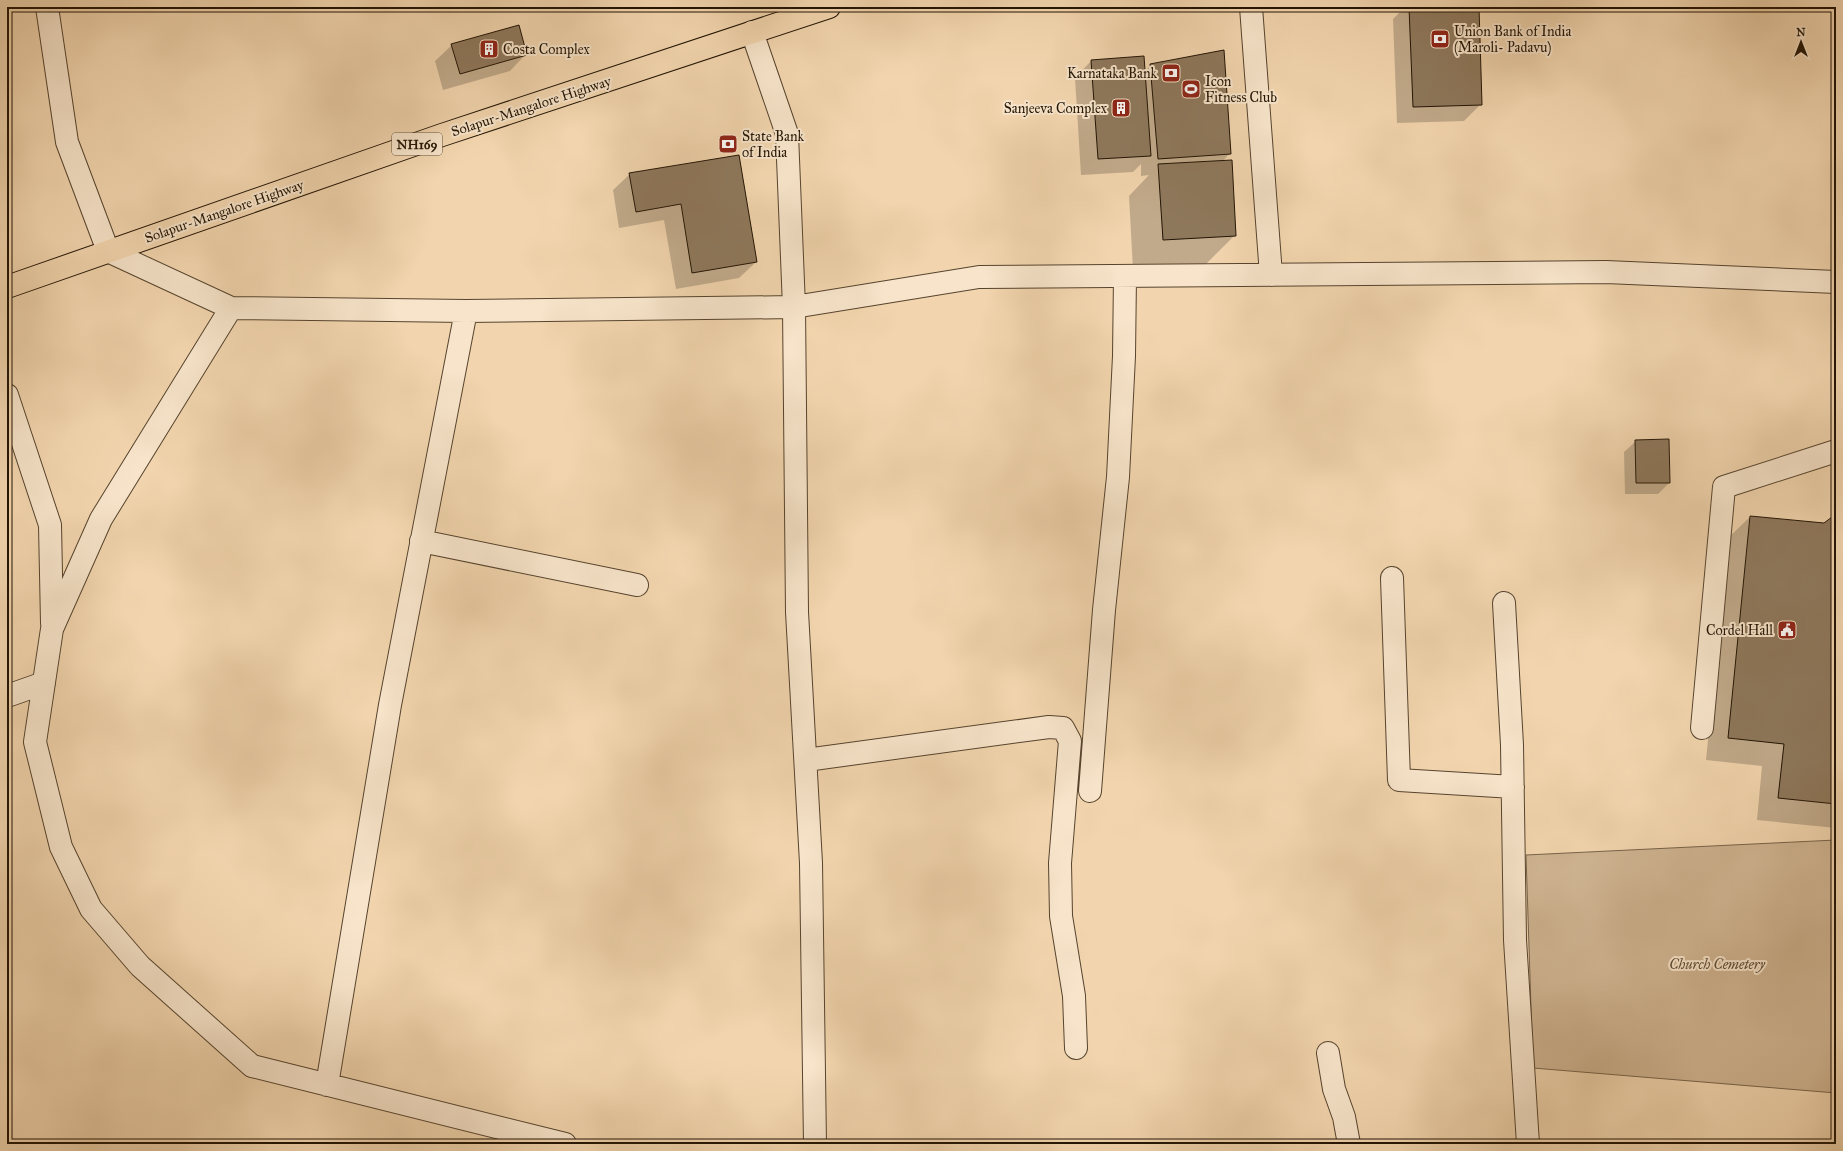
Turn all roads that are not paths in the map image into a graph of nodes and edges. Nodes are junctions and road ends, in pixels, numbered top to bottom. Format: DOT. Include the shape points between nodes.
graph roads {
  1 [pos="47,7"];
  2 [pos="829,7"];
  3 [pos="1251,7"];
  4 [pos="797,12"];
  5 [pos="752,32"];
  6 [pos="108,251"];
  7 [pos="1271,275"];
  8 [pos="1125,276"];
  9 [pos="1836,282"];
  10 [pos="7,287"];
  11 [pos="794,307"];
  12 [pos="231,308"];
  13 [pos="466,311"];
  14 [pos="7,395"];
  15 [pos="1836,451"];
  16 [pos="421,541"];
  17 [pos="1392,578"];
  18 [pos="637,585"];
  19 [pos="1504,604"];
  20 [pos="52,629"];
  21 [pos="44,683"];
  22 [pos="7,696"];
  23 [pos="1702,728"];
  24 [pos="806,760"];
  25 [pos="1513,787"];
  26 [pos="1090,791"];
  27 [pos="1076,1048"];
  28 [pos="1328,1053"];
  29 [pos="327,1085"];
  30 [pos="565,1144"];
  31 [pos="815,1144"];
  32 [pos="1349,1144"];
  33 [pos="1528,1144"];
  1 -- 6 [label="street" via="67,142"];
  2 -- 4 [label="highway, Solapur-Mangalore Highway / NH169"];
  3 -- 7 [label="street"];
  4 -- 5 [label="highway, Solapur-Mangalore Highway / NH169"];
  5 -- 6 [label="highway, Solapur-Mangalore Highway / NH169"];
  5 -- 11 [label="street" via="787,134"];
  6 -- 10 [label="highway, Solapur-Mangalore Highway / NH169"];
  6 -- 12 [label="street"];
  7 -- 8 [label="street"];
  7 -- 9 [label="street" via="1606,272"];
  8 -- 11 [label="street" via="979,277"];
  8 -- 26 [label="street" via="1118,477 1104,610"];
  11 -- 13 [label="street"];
  11 -- 24 [label="street" via="797,612"];
  12 -- 13 [label="street"];
  12 -- 20 [label="street" via="101,519"];
  13 -- 16 [label="street"];
  14 -- 20 [label="street" via="50,525"];
  15 -- 23 [label="street" via="1724,487"];
  16 -- 18 [label="street"];
  16 -- 29 [label="street" via="390,705"];
  17 -- 25 [label="street" via="1400,780"];
  19 -- 25 [label="street"];
  20 -- 21 [label="street"];
  21 -- 22 [label="street"];
  21 -- 29 [label="street" via="34,742 60,847 91,909 140,966 252,1066"];
  24 -- 27 [label="street" via="1049,727 1063,728 1070,741 1060,863 1061,916 1074,996"];
  24 -- 31 [label="street" via="811,863"];
  25 -- 33 [label="street" via="1515,940"];
  28 -- 32 [label="street" via="1334,1089 1344,1117"];
  29 -- 30 [label="street"];
}
